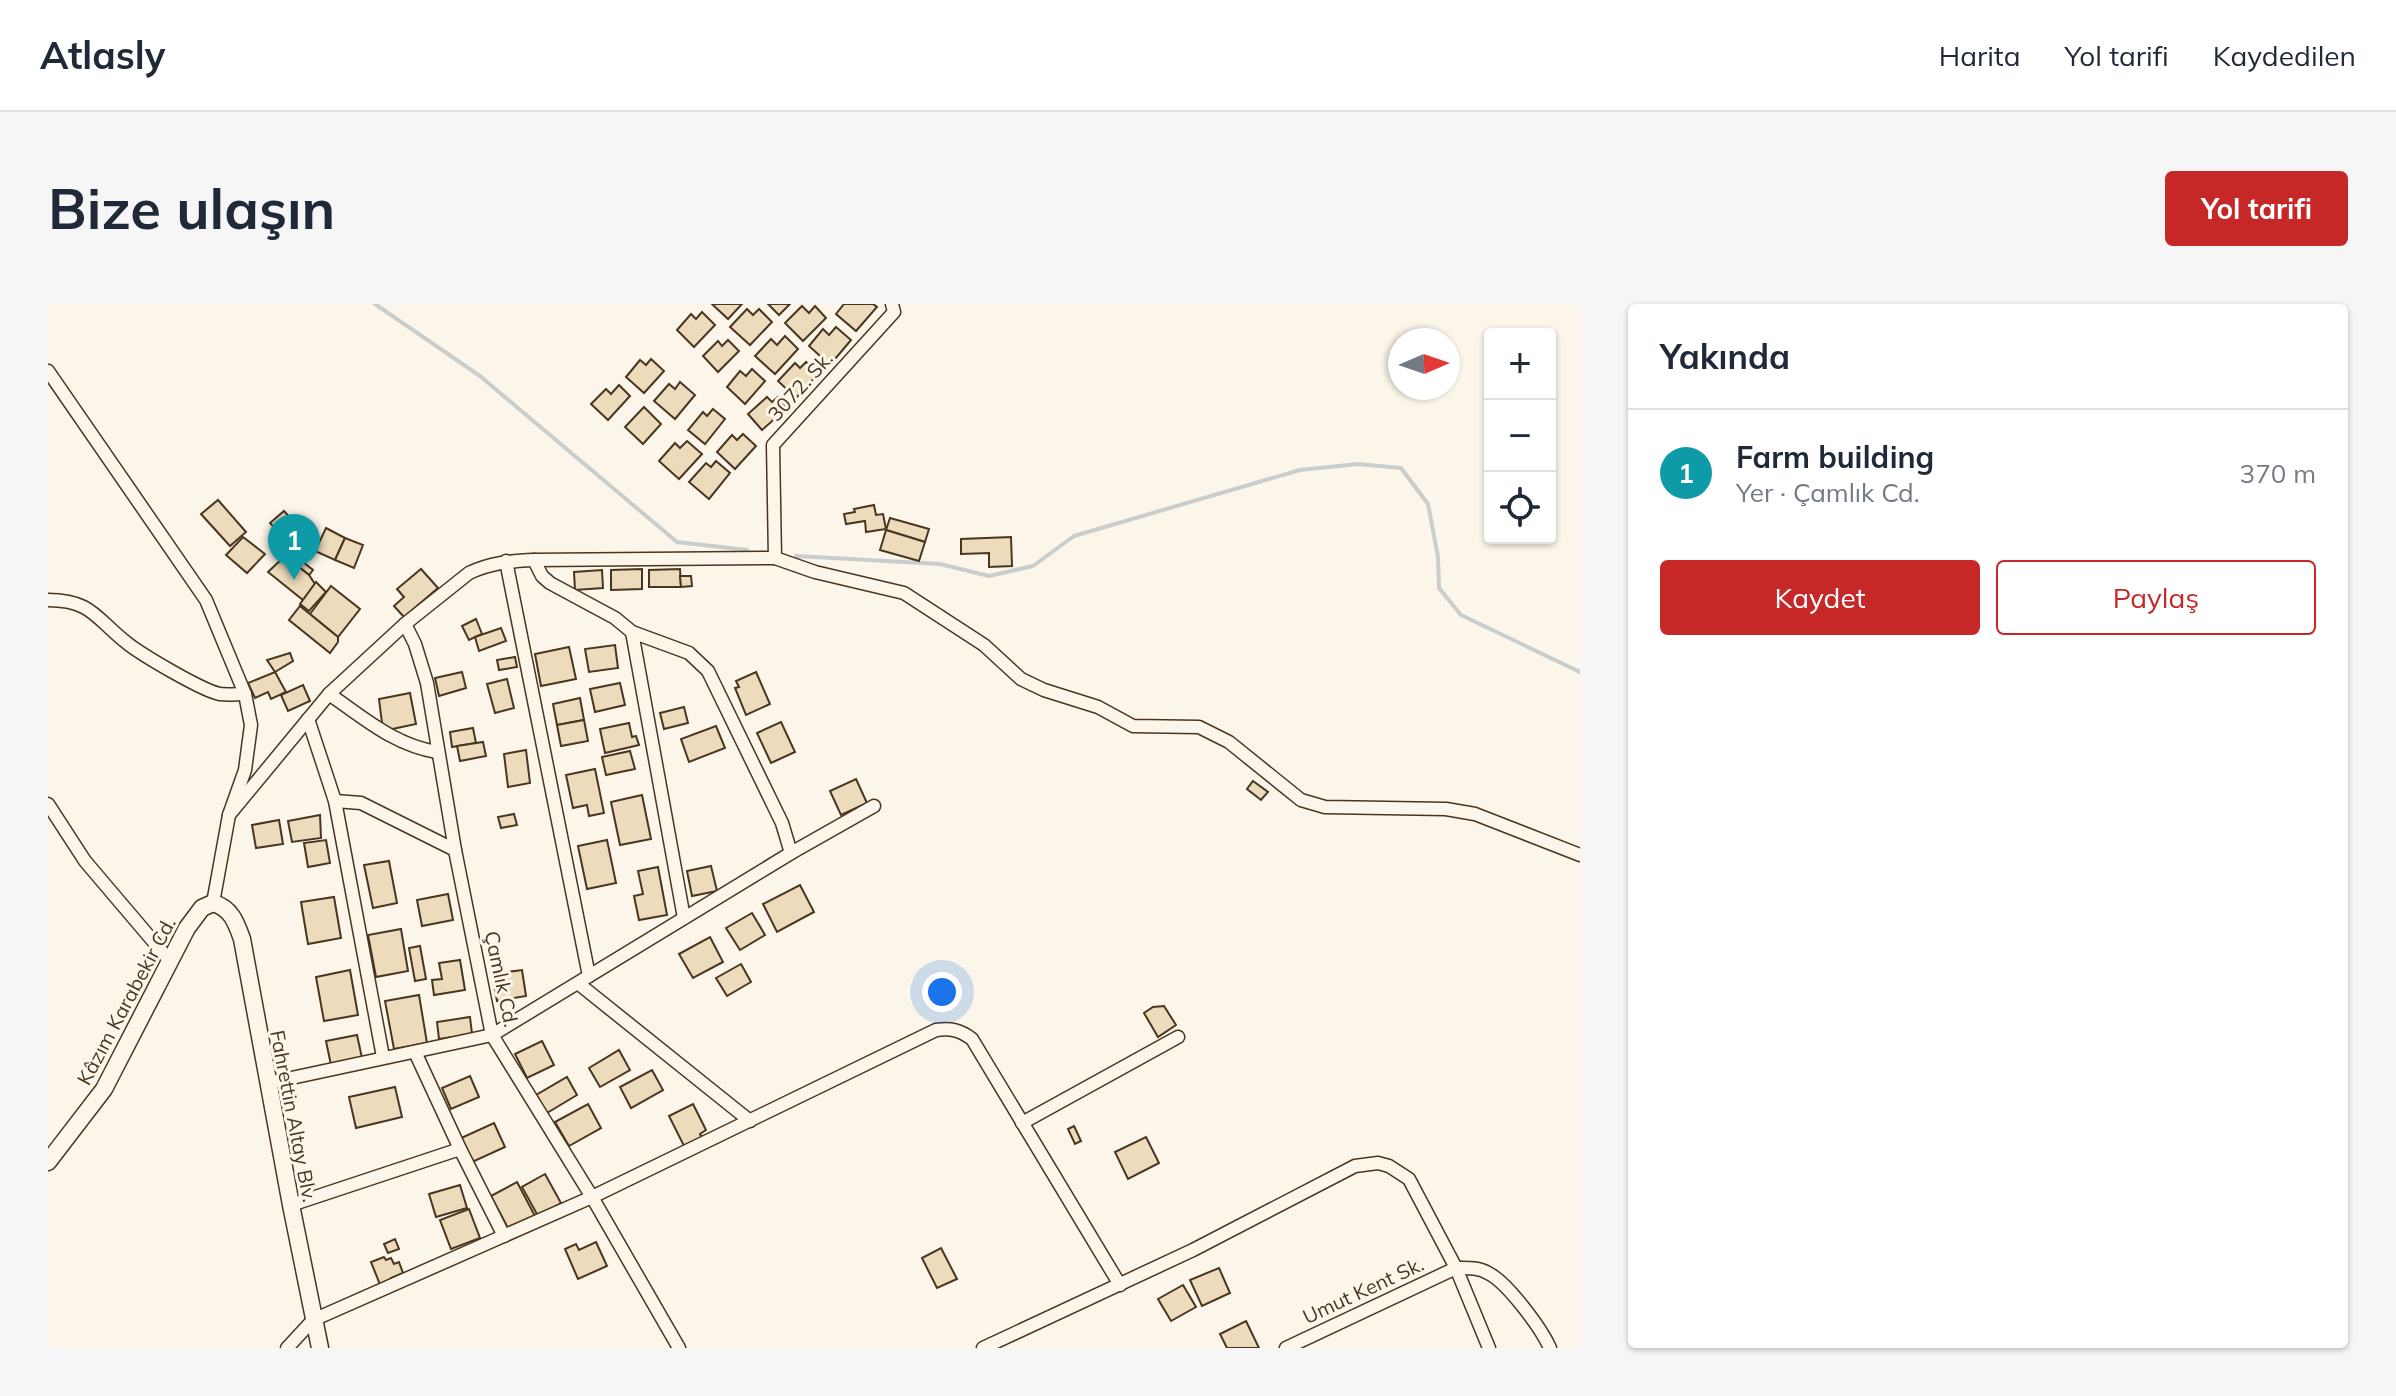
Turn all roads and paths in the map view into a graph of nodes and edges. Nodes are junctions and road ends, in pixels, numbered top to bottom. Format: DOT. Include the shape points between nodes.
graph roads {
  1 [pos="892,304"];
  2 [pos="48,371"];
  3 [pos="775,558"];
  4 [pos="534,560"];
  5 [pos="506,561"];
  6 [pos="48,600"];
  7 [pos="405,624"];
  8 [pos="632,632"];
  9 [pos="245,694"];
  10 [pos="329,694"];
  11 [pos="308,719"];
  12 [pos="437,752"];
  13 [pos="335,801"];
  14 [pos="48,804"];
  15 [pos="874,806"];
  16 [pos="229,815"];
  17 [pos="455,850"];
  18 [pos="791,853"];
  19 [pos="1580,855"];
  20 [pos="213,903"];
  21 [pos="684,918"];
  22 [pos="170,961"];
  23 [pos="584,980"];
  24 [pos="492,1035"];
  25 [pos="1178,1037"];
  26 [pos="415,1052"];
  27 [pos="383,1057"];
  28 [pos="268,1083"];
  29 [pos="750,1121"];
  30 [pos="1022,1123"];
  31 [pos="460,1149"];
  32 [pos="48,1162"];
  33 [pos="592,1197"];
  34 [pos="291,1205"];
  35 [pos="504,1236"];
  36 [pos="1456,1268"];
  37 [pos="1120,1285"];
  38 [pos="313,1320"];
  39 [pos="287,1348"];
  40 [pos="320,1348"];
  41 [pos="679,1348"];
  42 [pos="983,1348"];
  43 [pos="1286,1348"];
  44 [pos="1489,1348"];
  45 [pos="1550,1348"];
  1 -- 3 [label="street, 3072. Sk." via="894,312 773,445"];
  2 -- 9 [label="street" via="206,600"];
  3 -- 4 [label="street"];
  3 -- 19 [label="street" via="904,593 984,645 1021,679 1133,726 1199,727 1229,742 1301,800 1325,807 1475,814"];
  4 -- 5 [label="street"];
  4 -- 8 [label="street" via="550,583"];
  5 -- 7 [label="street" via="469,573"];
  5 -- 23 [label="street"];
  6 -- 9 [label="street" via="70,600 97,614 127,643 198,686 220,694"];
  7 -- 10 [label="street"];
  7 -- 12 [label="street, Çamlık Cd." via="427,683"];
  8 -- 18 [label="street" via="679,648 708,671 782,823"];
  8 -- 21 [label="street"];
  9 -- 16 [label="street" via="251,725 245,770"];
  10 -- 11 [label="street"];
  10 -- 12 [label="street" via="387,735"];
  11 -- 13 [label="street"];
  11 -- 16 [label="street"];
  12 -- 17 [label="street, Çamlık Cd."];
  13 -- 17 [label="street" via="361,803"];
  13 -- 27 [label="street"];
  14 -- 22 [label="street" via="85,861"];
  15 -- 18 [label="street"];
  16 -- 20 [label="street"];
  17 -- 24 [label="street, Çamlık Cd."];
  18 -- 21 [label="street"];
  20 -- 22 [label="street, Kâzım Karabekir Cd." via="202,908 187,928"];
  20 -- 28 [label="street, Fahrettin Altay Blv." via="228,911 242,939"];
  21 -- 23 [label="street"];
  22 -- 32 [label="street, Kâzım Karabekir Cd." via="104,1089"];
  23 -- 24 [label="street"];
  23 -- 29 [label="street"];
  24 -- 26 [label="street"];
  24 -- 33 [label="street, Çamlık Cd."];
  25 -- 30 [label="street"];
  26 -- 27 [label="street"];
  26 -- 31 [label="street"];
  27 -- 28 [label="street"];
  28 -- 34 [label="street, Fahrettin Altay Blv."];
  29 -- 30 [label="street" via="947,1029 972,1039"];
  29 -- 33 [label="street"];
  30 -- 37 [label="street"];
  31 -- 34 [label="street"];
  31 -- 35 [label="street"];
  33 -- 35 [label="street"];
  33 -- 41 [label="street, Çamlık Cd."];
  34 -- 38 [label="street, Fahrettin Altay Blv."];
  35 -- 38 [label="street"];
  36 -- 37 [label="street" via="1409,1179 1389,1166 1367,1163"];
  36 -- 43 [label="street, Umut Kent Sk."];
  36 -- 44 [label="street"];
  36 -- 45 [label="street" via="1473,1268 1498,1279"];
  37 -- 42 [label="street"];
  38 -- 39 [label="street"];
  38 -- 40 [label="street, Fahrettin Altay Blv."];
}
